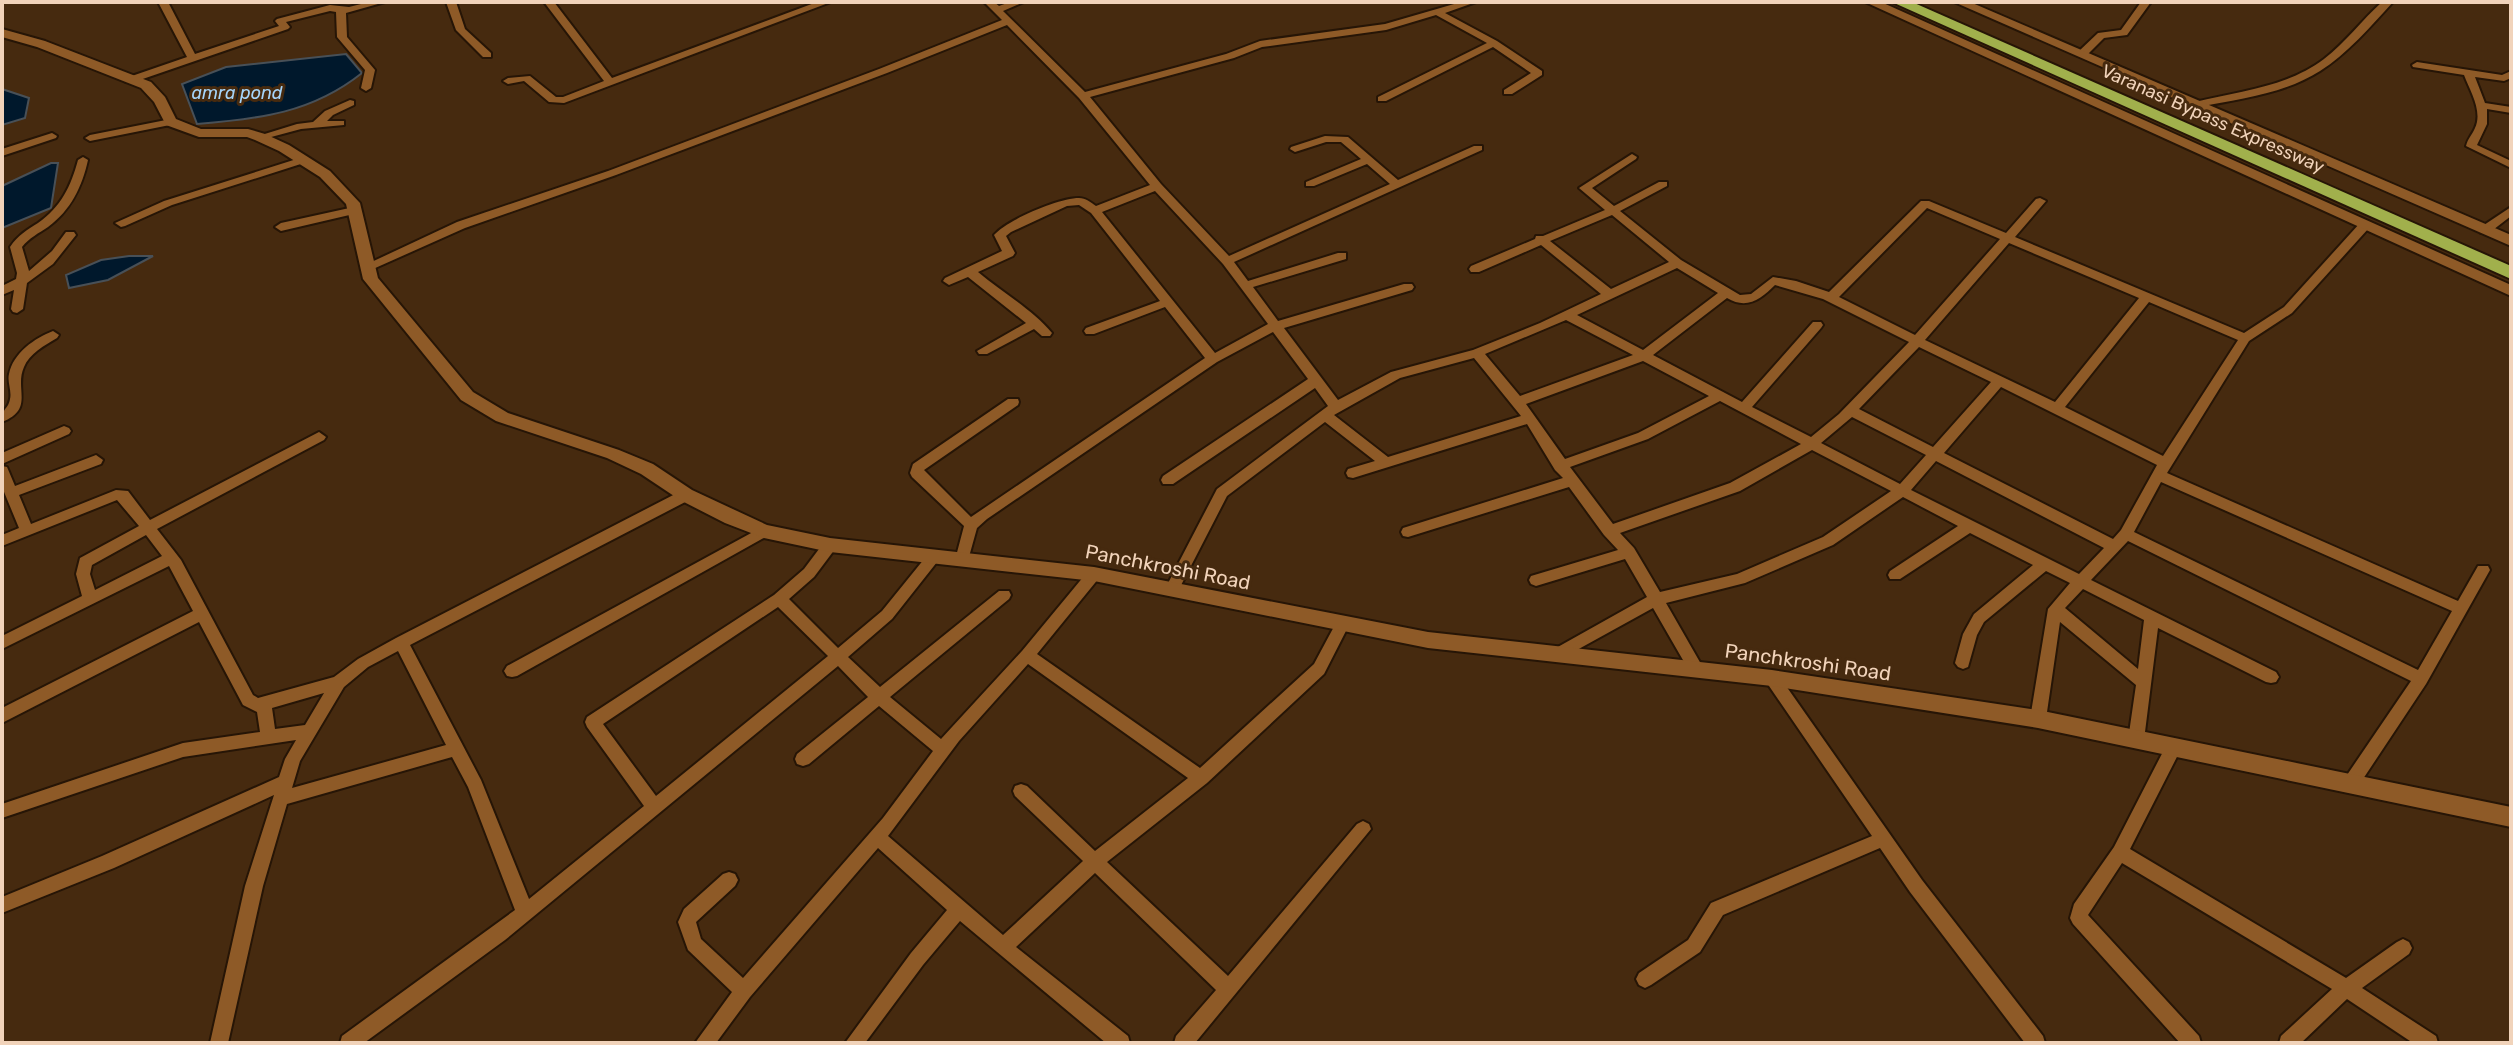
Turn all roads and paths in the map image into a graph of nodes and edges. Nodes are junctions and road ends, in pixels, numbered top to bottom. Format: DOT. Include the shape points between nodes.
graph roads {
  1 [pos="163,2"];
  2 [pos="380,2"];
  3 [pos="451,2"];
  4 [pos="549,2"];
  5 [pos="826,2"];
  6 [pos="1019,2"];
  7 [pos="1471,2"];
  8 [pos="1871,2"];
  9 [pos="1899,2"];
  10 [pos="1930,2"];
  11 [pos="1960,2"];
  12 [pos="2146,2"];
  13 [pos="2388,2"];
  14 [pos="993,6"];
  15 [pos="341,9"];
  16 [pos="1439,13"];
  17 [pos="1008,21"];
  18 [pos="2,33"];
  19 [pos="1494,43"];
  20 [pos="2082,54"];
  21 [pos="487,55"];
  22 [pos="193,59"];
  23 [pos="2417,65"];
  24 [pos="2468,73"];
  25 [pos="2511,74"];
  26 [pos="130,80"];
  27 [pos="508,81"];
  28 [pos="610,82"];
  29 [pos="366,88"];
  30 [pos="1508,92"];
  31 [pos="1083,96"];
  32 [pos="1382,99"];
  33 [pos="350,103"];
  34 [pos="2199,104"];
  35 [pos="2481,110"];
  36 [pos="2511,110"];
  37 [pos="171,122"];
  38 [pos="340,123"];
  39 [pos="317,124"];
  40 [pos="52,136"];
  41 [pos="260,137"];
  42 [pos="90,138"];
  43 [pos="1478,148"];
  44 [pos="1295,149"];
  45 [pos="2,153"];
  46 [pos="1632,157"];
  47 [pos="1370,159"];
  48 [pos="83,160"];
  49 [pos="303,160"];
  50 [pos="2511,165"];
  51 [pos="1310,184"];
  52 [pos="1663,184"];
  53 [pos="1398,185"];
  54 [pos="1157,186"];
  55 [pos="2040,201"];
  56 [pos="354,211"];
  57 [pos="1095,211"];
  58 [pos="1612,211"];
  59 [pos="2511,211"];
  60 [pos="121,223"];
  61 [pos="2364,226"];
  62 [pos="281,227"];
  63 [pos="2485,230"];
  64 [pos="70,235"];
  65 [pos="2006,238"];
  66 [pos="1540,239"];
  67 [pos="2511,241"];
  68 [pos="1342,256"];
  69 [pos="2511,258"];
  70 [pos="1227,261"];
  71 [pos="1677,263"];
  72 [pos="369,266"];
  73 [pos="1475,269"];
  74 [pos="970,272"];
  75 [pos="2511,273"];
  76 [pos="22,281"];
  77 [pos="949,281"];
  78 [pos="1244,286"];
  79 [pos="1408,287"];
  80 [pos="2,291"];
  81 [pos="2511,291"];
  82 [pos="1727,292"];
  83 [pos="1609,294"];
  84 [pos="2147,296"];
  85 [pos="1830,299"];
  86 [pos="1168,302"];
  87 [pos="17,309"];
  88 [pos="1566,315"];
  89 [pos="1817,325"];
  90 [pos="1273,327"];
  91 [pos="1090,331"];
  92 [pos="53,335"];
  93 [pos="2245,338"];
  94 [pos="1917,341"];
  95 [pos="983,351"];
  96 [pos="1477,353"];
  97 [pos="1644,356"];
  98 [pos="1213,359"];
  99 [pos="2000,380"];
  100 [pos="1315,381"];
  101 [pos="1719,396"];
  102 [pos="1013,402"];
  103 [pos="1518,402"];
  104 [pos="2058,407"];
  105 [pos="1743,409"];
  106 [pos="1330,411"];
  107 [pos="1851,411"];
  108 [pos="2,417"];
  109 [pos="1530,418"];
  110 [pos="64,431"];
  111 [pos="319,437"];
  112 [pos="1811,444"];
  113 [pos="1934,455"];
  114 [pos="2,459"];
  115 [pos="96,460"];
  116 [pos="1386,463"];
  117 [pos="1560,466"];
  118 [pos="2162,469"];
  119 [pos="2,471"];
  120 [pos="1353,473"];
  121 [pos="1168,480"];
  122 [pos="1571,481"];
  123 [pos="1902,491"];
  124 [pos="11,493"];
  125 [pos="686,495"];
  126 [pos="971,525"];
  127 [pos="1969,526"];
  128 [pos="149,527"];
  129 [pos="27,531"];
  130 [pos="764,531"];
  131 [pos="1609,531"];
  132 [pos="1408,532"];
  133 [pos="2121,540"];
  134 [pos="2,541"];
  135 [pos="830,545"];
  136 [pos="1629,552"];
  137 [pos="934,557"];
  138 [pos="172,558"];
  139 [pos="962,560"];
  140 [pos="2044,564"];
  141 [pos="2483,570"];
  142 [pos="1094,574"];
  143 [pos="1895,575"];
  144 [pos="1536,580"];
  145 [pos="2081,582"];
  146 [pos="1172,589"];
  147 [pos="1004,595"];
  148 [pos="90,599"];
  149 [pos="779,599"];
  150 [pos="1657,599"];
  151 [pos="2055,609"];
  152 [pos="2461,609"];
  153 [pos="202,613"];
  154 [pos="2152,618"];
  155 [pos="1342,625"];
  156 [pos="401,642"];
  157 [pos="2,643"];
  158 [pos="1561,652"];
  159 [pos="1027,655"];
  160 [pos="838,657"];
  161 [pos="1963,663"];
  162 [pos="1696,669"];
  163 [pos="512,671"];
  164 [pos="2271,677"];
  165 [pos="1772,678"];
  166 [pos="2421,679"];
  167 [pos="339,682"];
  168 [pos="2144,683"];
  169 [pos="877,695"];
  170 [pos="263,704"];
  171 [pos="2,716"];
  172 [pos="2038,719"];
  173 [pos="310,731"];
  174 [pos="269,737"];
  175 [pos="2136,740"];
  176 [pos="2174,747"];
  177 [pos="456,749"];
  178 [pos="943,750"];
  179 [pos="803,759"];
  180 [pos="1201,778"];
  181 [pos="2351,783"];
  182 [pos="283,791"];
  183 [pos="1021,791"];
  184 [pos="653,805"];
  185 [pos="2,811"];
  186 [pos="2511,817"];
  187 [pos="1363,829"];
  188 [pos="877,837"];
  189 [pos="1884,839"];
  190 [pos="2120,852"];
  191 [pos="1095,861"];
  192 [pos="729,880"];
  193 [pos="2,905"];
  194 [pos="959,909"];
  195 [pos="525,912"];
  196 [pos="1003,947"];
  197 [pos="2403,948"];
  198 [pos="1645,979"];
  199 [pos="2346,988"];
  200 [pos="1228,989"];
  201 [pos="744,991"];
  202 [pos="219,1043"];
  203 [pos="349,1043"];
  204 [pos="704,1043"];
  205 [pos="854,1043"];
  206 [pos="1121,1043"];
  207 [pos="1183,1043"];
  208 [pos="2036,1043"];
  209 [pos="2192,1043"];
  210 [pos="2288,1043"];
  211 [pos="2429,1043"];
  1 -- 22 [label="street"];
  2 -- 15 [label="street"];
  3 -- 21 [label="street" via="461,30"];
  4 -- 28 [label="street"];
  5 -- 28 [label="street"];
  6 -- 14 [label="street"];
  7 -- 16 [label="street"];
  8 -- 61 [label="street"];
  9 -- 75 [label="highway, Varanasi Bypass Expressway"];
  10 -- 69 [label="highway, Varanasi Bypass Expressway"];
  11 -- 20 [label="street"];
  12 -- 20 [label="street" via="2124,33 2101,35"];
  13 -- 34 [label="street" via="2306,74 2273,89"];
  14 -- 17 [label="street"];
  15 -- 22 [label="street" via="280,21 285,27"];
  15 -- 29 [label="street" via="342,37 370,70"];
  16 -- 19 [label="street"];
  16 -- 31 [label="street" via="1386,27 1260,44"];
  17 -- 31 [label="street"];
  17 -- 72 [label="street" via="612,173 461,225"];
  18 -- 26 [label="street"];
  19 -- 30 [label="street" via="1538,73"];
  19 -- 32 [label="street"];
  20 -- 34 [label="street"];
  22 -- 26 [label="street"];
  23 -- 24 [label="street"];
  24 -- 25 [label="street" via="2504,78"];
  24 -- 35 [label="street"];
  26 -- 37 [label="street" via="146,85"];
  27 -- 28 [label="street" via="526,78 558,101"];
  31 -- 54 [label="street"];
  33 -- 39 [label="street"];
  34 -- 63 [label="street"];
  35 -- 36 [label="street"];
  35 -- 50 [label="street" via="2482,123 2471,146"];
  37 -- 41 [label="street, Panchkroshi Road" via="199,133"];
  37 -- 42 [label="street"];
  38 -- 39 [label="street"];
  39 -- 41 [label="street"];
  40 -- 45 [label="street"];
  41 -- 49 [label="street, Panchkroshi Road"];
  43 -- 53 [label="street"];
  44 -- 47 [label="street" via="1336,138"];
  46 -- 58 [label="street" via="1586,186"];
  47 -- 51 [label="street"];
  47 -- 53 [label="street"];
  48 -- 76 [label="street" via="77,189 64,207 16,247"];
  49 -- 56 [label="street, Panchkroshi Road" via="325,174 353,203"];
  49 -- 60 [label="street"];
  52 -- 58 [label="street"];
  53 -- 70 [label="street"];
  54 -- 57 [label="street"];
  54 -- 70 [label="street"];
  55 -- 65 [label="street"];
  56 -- 62 [label="street"];
  56 -- 72 [label="street, Panchkroshi Road"];
  57 -- 74 [label="street" via="1073,201 1007,229 1000,235 1009,253"];
  57 -- 86 [label="street"];
  58 -- 66 [label="street"];
  58 -- 71 [label="street"];
  59 -- 63 [label="street"];
  61 -- 81 [label="street"];
  61 -- 93 [label="street" via="2288,310"];
  63 -- 67 [label="street"];
  64 -- 76 [label="street" via="53,260"];
  65 -- 84 [label="street"];
  65 -- 85 [label="street" via="1925,203"];
  65 -- 94 [label="street"];
  66 -- 73 [label="street"];
  66 -- 83 [label="street"];
  68 -- 78 [label="street"];
  70 -- 78 [label="street"];
  71 -- 82 [label="street"];
  71 -- 83 [label="street"];
  72 -- 125 [label="street, Panchkroshi Road" via="371,279 467,396 502,417 647,469"];
  74 -- 77 [label="street"];
  74 -- 95 [label="street" via="1041,328"];
  76 -- 80 [label="street"];
  76 -- 87 [label="street"];
  78 -- 90 [label="street"];
  79 -- 90 [label="street"];
  82 -- 85 [label="street" via="1748,301 1773,281"];
  82 -- 97 [label="street"];
  83 -- 88 [label="street"];
  84 -- 93 [label="street"];
  84 -- 104 [label="street"];
  85 -- 94 [label="street"];
  86 -- 91 [label="street"];
  86 -- 98 [label="street"];
  88 -- 96 [label="street"];
  88 -- 97 [label="street"];
  89 -- 105 [label="street"];
  90 -- 98 [label="street"];
  90 -- 100 [label="street"];
  92 -- 108 [label="street" via="20,361 17,402"];
  93 -- 118 [label="street"];
  94 -- 99 [label="street"];
  94 -- 107 [label="street"];
  96 -- 103 [label="street"];
  96 -- 106 [label="street" via="1396,375"];
  97 -- 101 [label="street"];
  97 -- 103 [label="street"];
  98 -- 126 [label="street"];
  99 -- 104 [label="street"];
  99 -- 113 [label="street"];
  100 -- 106 [label="street"];
  100 -- 121 [label="street"];
  101 -- 105 [label="street"];
  101 -- 117 [label="street" via="1643,436"];
  102 -- 126 [label="street" via="918,468 925,483"];
  103 -- 109 [label="street"];
  104 -- 118 [label="street"];
  105 -- 112 [label="street"];
  106 -- 116 [label="street"];
  106 -- 146 [label="street" via="1222,493"];
  107 -- 112 [label="street"];
  107 -- 113 [label="street"];
  109 -- 116 [label="street"];
  109 -- 117 [label="street"];
  110 -- 114 [label="street"];
  111 -- 128 [label="street"];
  112 -- 123 [label="street"];
  112 -- 131 [label="street" via="1735,487"];
  113 -- 123 [label="street"];
  113 -- 133 [label="street"];
  115 -- 124 [label="street"];
  116 -- 120 [label="street"];
  117 -- 122 [label="street"];
  118 -- 133 [label="street"];
  118 -- 152 [label="street"];
  119 -- 124 [label="street"];
  122 -- 131 [label="street"];
  122 -- 132 [label="street"];
  123 -- 127 [label="street"];
  123 -- 150 [label="street" via="1828,541 1740,579"];
  124 -- 129 [label="street"];
  125 -- 130 [label="street, Panchkroshi Road"];
  125 -- 156 [label="street"];
  126 -- 139 [label="street"];
  127 -- 140 [label="street"];
  127 -- 143 [label="street"];
  128 -- 129 [label="street" via="129,498 116,495"];
  128 -- 138 [label="street"];
  128 -- 148 [label="street" via="85,562"];
  129 -- 134 [label="street"];
  130 -- 135 [label="street, Panchkroshi Road"];
  130 -- 163 [label="street"];
  131 -- 136 [label="street"];
  133 -- 145 [label="street"];
  133 -- 166 [label="street"];
  135 -- 137 [label="street, Panchkroshi Road"];
  135 -- 149 [label="street"];
  136 -- 144 [label="street"];
  136 -- 150 [label="street"];
  137 -- 139 [label="street, Panchkroshi Road"];
  137 -- 160 [label="street" via="887,615"];
  138 -- 148 [label="street"];
  138 -- 153 [label="street"];
  139 -- 142 [label="street, Panchkroshi Road"];
  140 -- 145 [label="street"];
  140 -- 161 [label="street" via="1979,618"];
  141 -- 152 [label="street"];
  142 -- 146 [label="street, Panchkroshi Road"];
  142 -- 159 [label="street"];
  145 -- 151 [label="street"];
  145 -- 154 [label="street"];
  146 -- 155 [label="street, Panchkroshi Road"];
  147 -- 169 [label="street"];
  148 -- 157 [label="street"];
  149 -- 160 [label="street"];
  149 -- 184 [label="street" via="593,722"];
  150 -- 158 [label="street"];
  150 -- 162 [label="street"];
  151 -- 168 [label="street"];
  151 -- 172 [label="street"];
  152 -- 166 [label="street"];
  153 -- 170 [label="street" via="248,700"];
  153 -- 171 [label="street"];
  154 -- 164 [label="street"];
  154 -- 168 [label="street"];
  155 -- 158 [label="street, Panchkroshi Road" via="1428,640"];
  155 -- 180 [label="street" via="1319,669"];
  156 -- 167 [label="street"];
  156 -- 177 [label="street"];
  158 -- 162 [label="street, Panchkroshi Road"];
  159 -- 178 [label="street"];
  159 -- 180 [label="street"];
  160 -- 169 [label="street"];
  160 -- 184 [label="street"];
  162 -- 165 [label="street, Panchkroshi Road"];
  165 -- 172 [label="street, Panchkroshi Road"];
  165 -- 189 [label="street"];
  166 -- 181 [label="street"];
  167 -- 170 [label="street"];
  167 -- 173 [label="street"];
  168 -- 175 [label="street"];
  169 -- 178 [label="street"];
  169 -- 179 [label="street"];
  170 -- 174 [label="street"];
  172 -- 175 [label="street, Panchkroshi Road"];
  173 -- 174 [label="street"];
  173 -- 182 [label="street" via="293,759"];
  174 -- 185 [label="street" via="183,750"];
  175 -- 176 [label="street, Panchkroshi Road"];
  176 -- 181 [label="street, Panchkroshi Road"];
  176 -- 190 [label="street"];
  177 -- 182 [label="street"];
  177 -- 195 [label="street"];
  178 -- 188 [label="street"];
  180 -- 191 [label="street"];
  181 -- 186 [label="street, Panchkroshi Road"];
  182 -- 193 [label="street"];
  182 -- 202 [label="street" via="254,886"];
  183 -- 191 [label="street"];
  184 -- 195 [label="street"];
  187 -- 200 [label="street"];
  188 -- 194 [label="street"];
  188 -- 201 [label="street"];
  189 -- 198 [label="street" via="1717,909 1694,946"];
  189 -- 208 [label="street"];
  190 -- 199 [label="street"];
  190 -- 209 [label="street" via="2079,918"];
  191 -- 196 [label="street"];
  191 -- 200 [label="street"];
  192 -- 201 [label="street" via="687,922 694,944"];
  194 -- 196 [label="street"];
  194 -- 205 [label="street"];
  195 -- 203 [label="street"];
  196 -- 206 [label="street"];
  197 -- 199 [label="street"];
  199 -- 210 [label="street"];
  199 -- 211 [label="street"];
  200 -- 207 [label="street"];
  201 -- 204 [label="street"];
}
